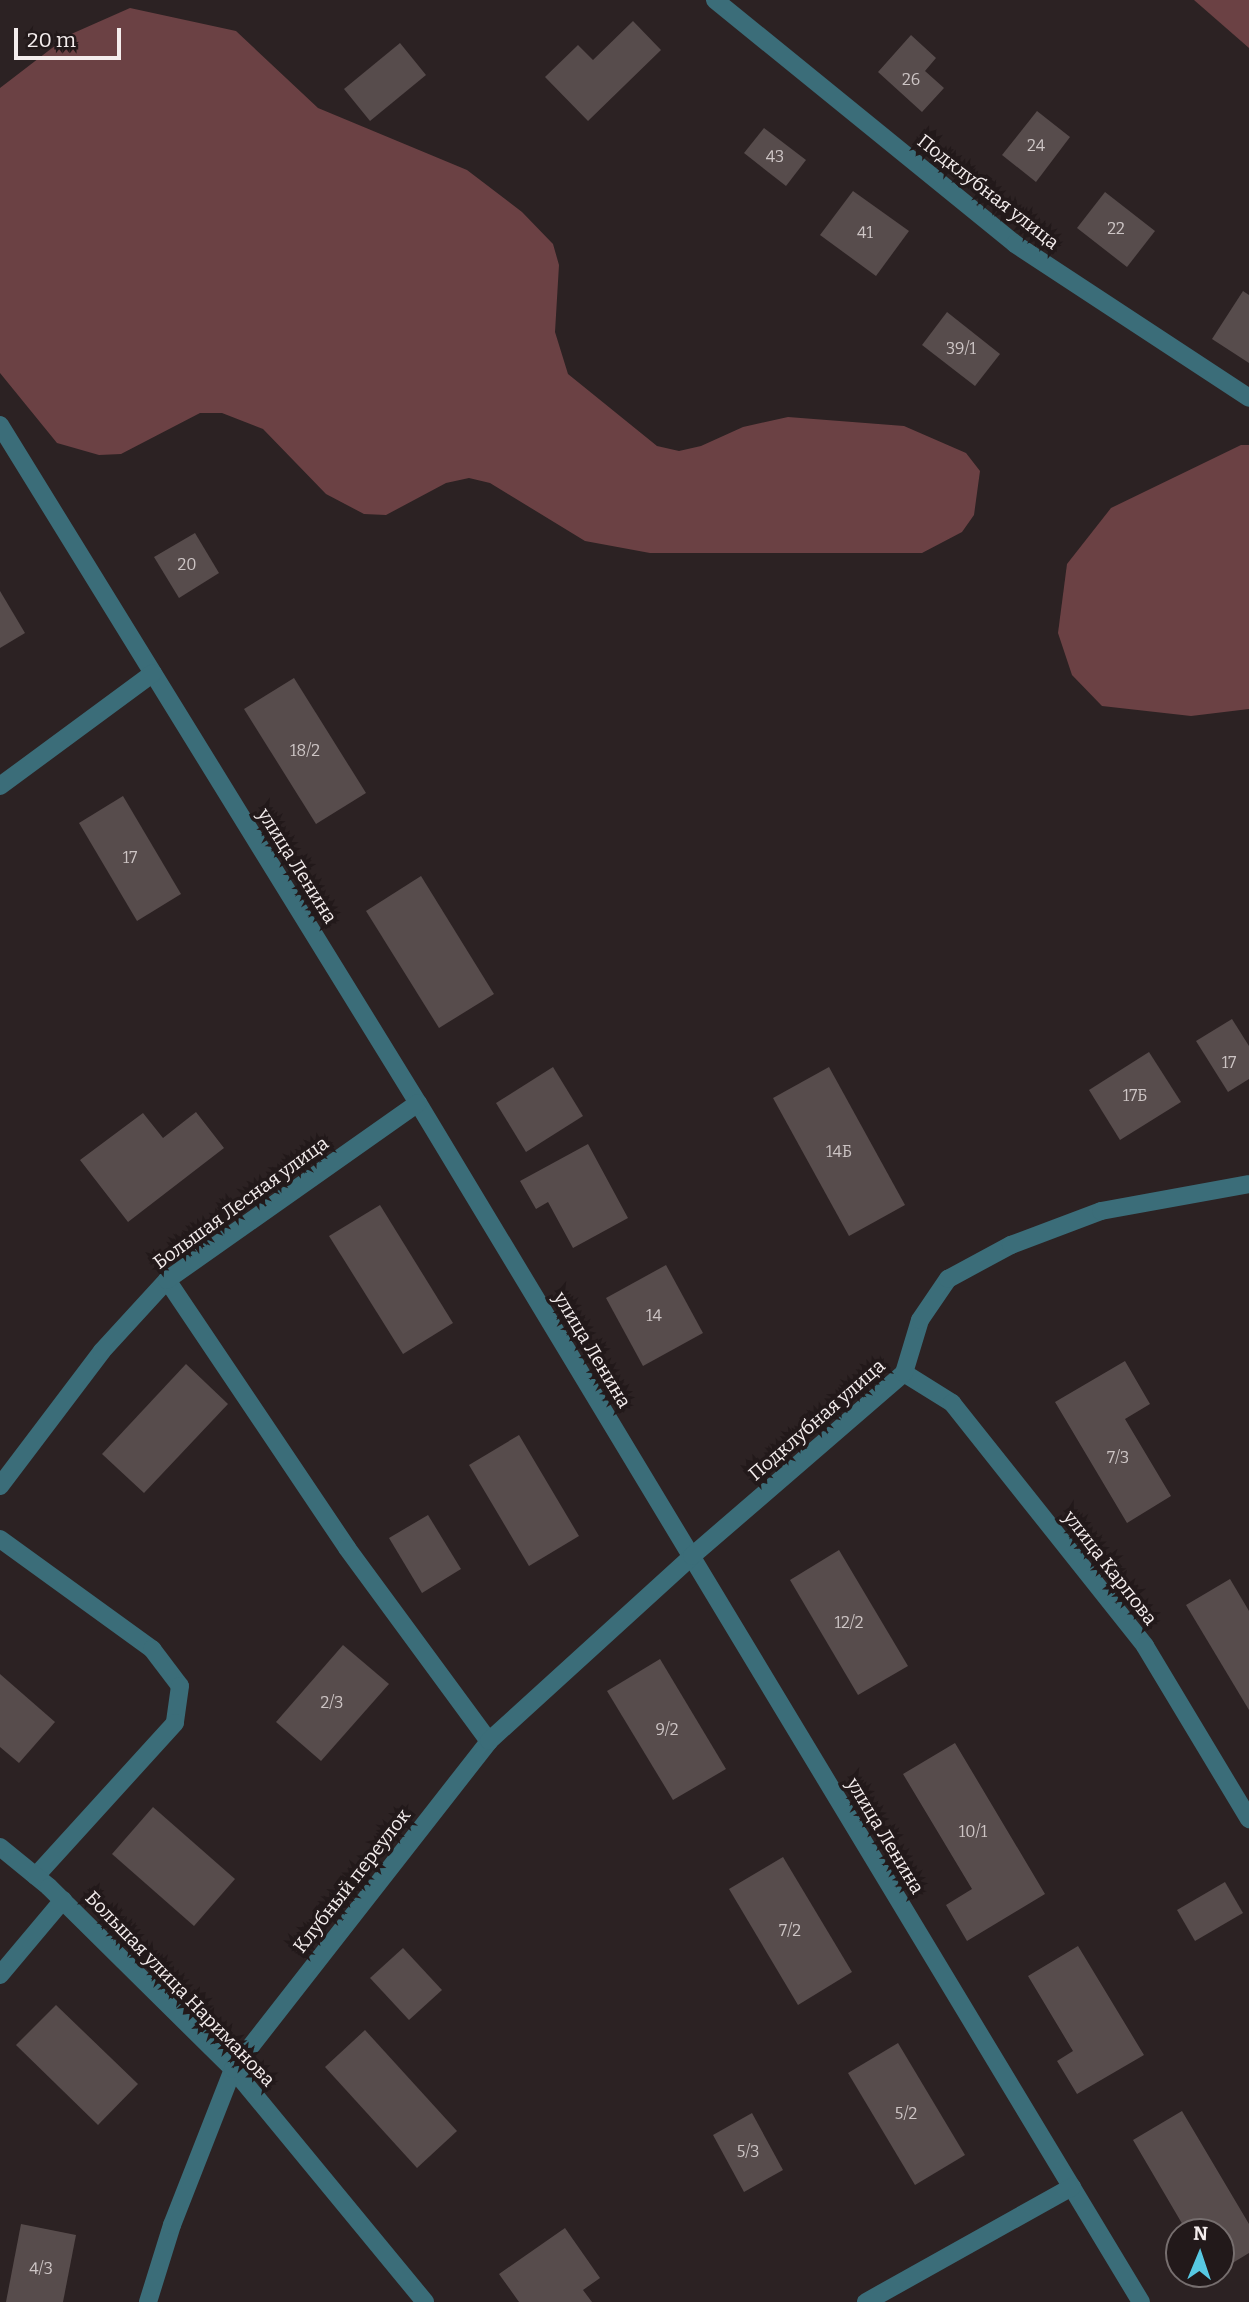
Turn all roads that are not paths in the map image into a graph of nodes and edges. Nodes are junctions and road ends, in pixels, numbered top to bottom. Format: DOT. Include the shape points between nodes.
graph roads {
  1 [pos="715,0"];
  2 [pos="1249,398"];
  3 [pos="0,425"];
  4 [pos="153,673"];
  5 [pos="0,786"];
  6 [pos="418,1102"];
  7 [pos="1249,1184"];
  8 [pos="167,1280"];
  9 [pos="904,1373"];
  10 [pos="0,1486"];
  11 [pos="0,1539"];
  12 [pos="692,1556"];
  13 [pos="489,1741"];
  14 [pos="1249,1819"];
  15 [pos="0,1847"];
  16 [pos="36,1876"];
  17 [pos="63,1900"];
  18 [pos="0,1975"];
  19 [pos="233,2068"];
  20 [pos="1072,2187"];
  21 [pos="416,2299"];
  22 [pos="148,2302"];
  23 [pos="866,2302"];
  24 [pos="1141,2302"];
  1 -- 2 [label="street, Подклубная улица" via="1015,244"];
  3 -- 4 [label="street, улица Ленина"];
  4 -- 5 [label="street"];
  4 -- 6 [label="street, улица Ленина"];
  6 -- 8 [label="street, Большая Лесная улица"];
  6 -- 12 [label="street, улица Ленина"];
  7 -- 9 [label="street, Подклубная улица" via="1101,1211 1011,1245 948,1279 920,1320"];
  8 -- 10 [label="street, Большая Лесная улица" via="102,1350"];
  8 -- 13 [label="street" via="347,1548"];
  9 -- 12 [label="street, Подклубная улица"];
  9 -- 14 [label="street, улица Карпова" via="952,1403 1145,1646"];
  11 -- 16 [label="street" via="152,1649 180,1686 176,1723"];
  12 -- 13 [label="street, Клубный переулок"];
  12 -- 20 [label="street, улица Ленина"];
  13 -- 19 [label="street, Клубный переулок"];
  15 -- 16 [label="street, Большая улица Нариманова"];
  16 -- 17 [label="street, Большая улица Нариманова"];
  17 -- 18 [label="street"];
  17 -- 19 [label="street, Большая улица Нариманова"];
  19 -- 21 [label="street, Большая улица Нариманова"];
  19 -- 22 [label="street, Клубный переулок" via="172,2225"];
  20 -- 23 [label="street"];
  20 -- 24 [label="street, улица Ленина"];
}
